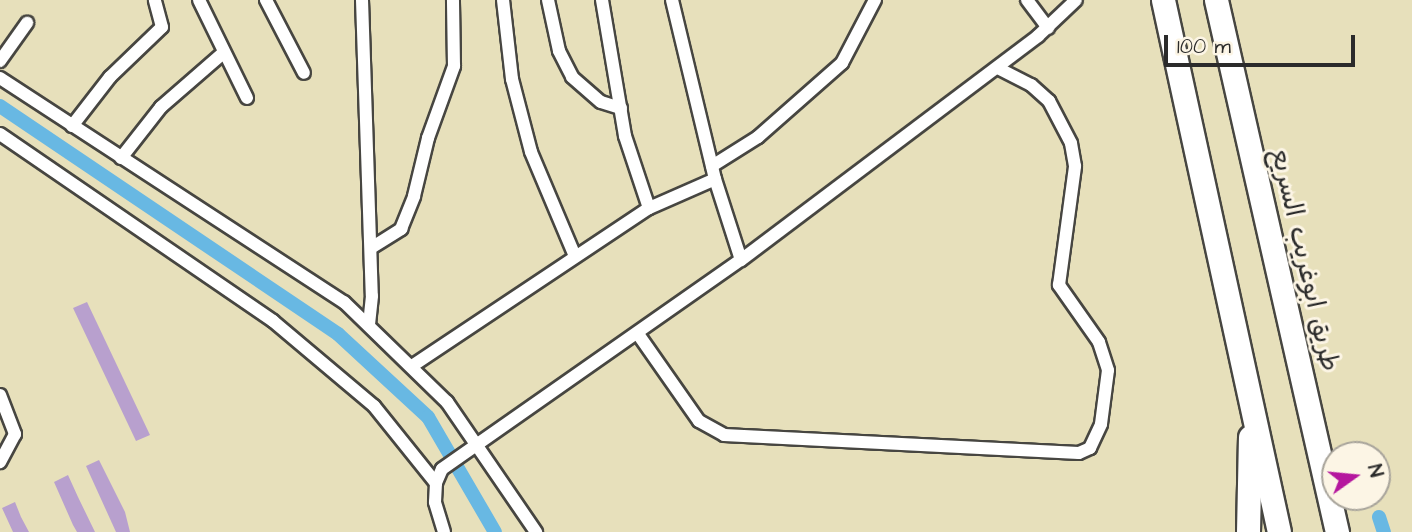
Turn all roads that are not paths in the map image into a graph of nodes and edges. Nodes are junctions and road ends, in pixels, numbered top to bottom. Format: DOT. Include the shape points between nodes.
graph roads {
  1 [pos="155,0"];
  2 [pos="200,0"];
  3 [pos="266,0"];
  4 [pos="362,0"];
  5 [pos="453,0"];
  6 [pos="503,0"];
  7 [pos="548,0"];
  8 [pos="603,0"];
  9 [pos="672,0"];
  10 [pos="874,0"];
  11 [pos="1027,0"];
  12 [pos="1076,0"];
  13 [pos="1163,0"];
  14 [pos="1216,0"];
  15 [pos="27,23"];
  16 [pos="1048,28"];
  17 [pos="222,54"];
  18 [pos="0,61"];
  19 [pos="997,68"];
  20 [pos="304,73"];
  21 [pos="0,78"];
  22 [pos="247,99"];
  23 [pos="621,108"];
  24 [pos="72,126"];
  25 [pos="0,135"];
  26 [pos="121,158"];
  27 [pos="713,173"];
  28 [pos="649,208"];
  29 [pos="371,248"];
  30 [pos="575,256"];
  31 [pos="741,260"];
  32 [pos="369,323"];
  33 [pos="638,334"];
  34 [pos="412,366"];
  35 [pos="1251,392"];
  36 [pos="0,395"];
  37 [pos="480,445"];
  38 [pos="0,462"];
  39 [pos="436,483"];
  40 [pos="444,532"];
  41 [pos="536,532"];
  42 [pos="1248,532"];
  43 [pos="1279,532"];
  44 [pos="1337,532"];
  1 -- 24 [label="street" via="162,27 110,77"];
  2 -- 17 [label="street"];
  3 -- 20 [label="street"];
  4 -- 29 [label="street"];
  5 -- 29 [label="street" via="454,66 428,138 414,196 401,229"];
  6 -- 30 [label="street" via="512,79 527,139"];
  7 -- 23 [label="street" via="559,51 572,77 601,103"];
  8 -- 23 [label="street"];
  9 -- 27 [label="street"];
  10 -- 27 [label="street" via="842,63"];
  11 -- 16 [label="street"];
  12 -- 16 [label="street"];
  13 -- 35 [label="highway"];
  14 -- 44 [label="highway, طريق ابوغريب السريع"];
  15 -- 18 [label="street"];
  16 -- 19 [label="street"];
  17 -- 22 [label="street"];
  17 -- 26 [label="street" via="161,107"];
  19 -- 31 [label="street"];
  19 -- 33 [label="street" via="1049,101 1071,144 1075,166 1059,285 1099,342 1108,370 1101,425 1090,448 1079,453 724,435 699,421"];
  21 -- 24 [label="street"];
  23 -- 28 [label="street" via="632,163"];
  24 -- 26 [label="street"];
  25 -- 39 [label="street" via="274,321 373,406"];
  26 -- 32 [label="street" via="324,288"];
  27 -- 28 [label="street"];
  27 -- 31 [label="street"];
  28 -- 30 [label="street"];
  29 -- 32 [label="street"];
  30 -- 34 [label="street"];
  31 -- 33 [label="street"];
  32 -- 34 [label="street"];
  33 -- 37 [label="street"];
  34 -- 37 [label="street"];
  35 -- 42 [label="highway"];
  35 -- 43 [label="highway"];
  36 -- 38 [label="street" via="15,434"];
  37 -- 39 [label="street" via="446,467"];
  37 -- 41 [label="street"];
  39 -- 40 [label="street" via="435,502"];
}
